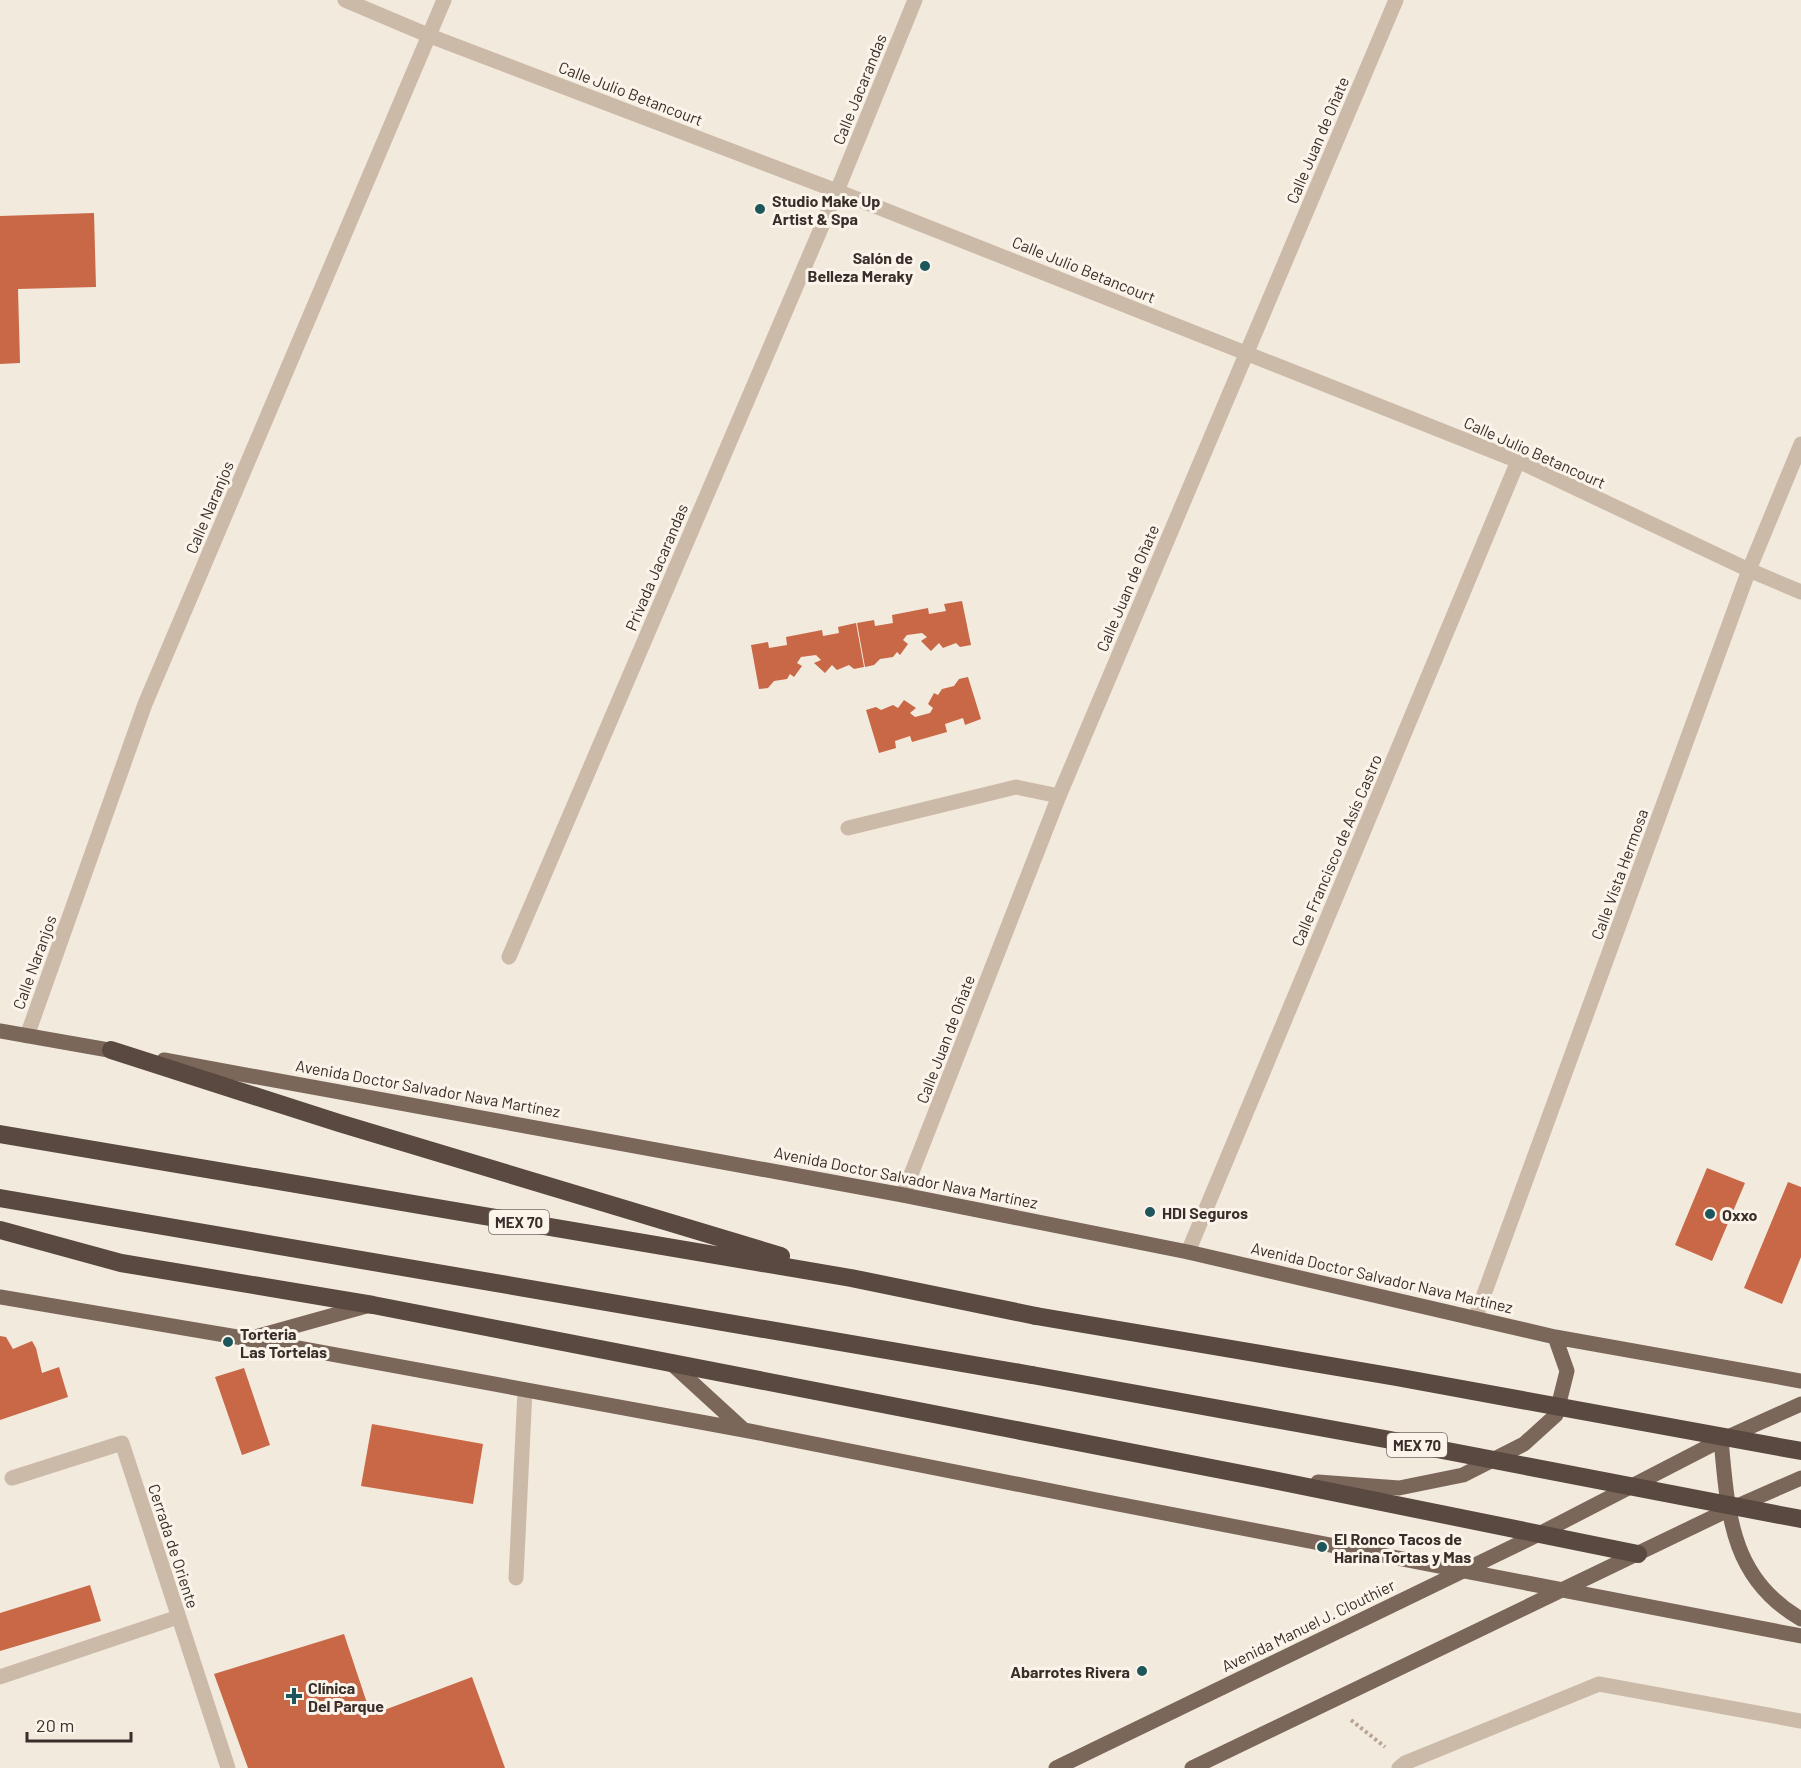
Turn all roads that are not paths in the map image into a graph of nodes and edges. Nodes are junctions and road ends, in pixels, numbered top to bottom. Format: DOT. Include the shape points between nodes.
graph roads {
  1 [pos="345,0"];
  2 [pos="444,0"];
  3 [pos="915,0"];
  4 [pos="1396,0"];
  5 [pos="430,36"];
  6 [pos="837,191"];
  7 [pos="1246,353"];
  8 [pos="1801,444"];
  9 [pos="1518,461"];
  10 [pos="1749,570"];
  11 [pos="1801,592"];
  12 [pos="1059,796"];
  13 [pos="848,828"];
  14 [pos="509,957"];
  15 [pos="0,1031"];
  16 [pos="27,1036"];
  17 [pos="111,1050"];
  18 [pos="0,1134"];
  19 [pos="903,1195"];
  20 [pos="0,1198"];
  21 [pos="0,1230"];
  22 [pos="1188,1252"];
  23 [pos="852,1278"];
  24 [pos="0,1297"];
  25 [pos="373,1305"];
  26 [pos="1475,1319"];
  27 [pos="1555,1337"];
  28 [pos="249,1339"];
  29 [pos="674,1365"];
  30 [pos="1801,1381"];
  31 [pos="525,1390"];
  32 [pos="1801,1404"];
  33 [pos="744,1430"];
  34 [pos="1721,1440"];
  35 [pos="1801,1451"];
  36 [pos="12,1478"];
  37 [pos="1801,1478"];
  38 [pos="1268,1479"];
  39 [pos="1728,1510"];
  40 [pos="1801,1519"];
  41 [pos="1537,1534"];
  42 [pos="1638,1554"];
  43 [pos="1460,1571"];
  44 [pos="516,1578"];
  45 [pos="1563,1590"];
  46 [pos="178,1617"];
  47 [pos="1801,1619"];
  48 [pos="1801,1636"];
  49 [pos="0,1677"];
  50 [pos="1801,1721"];
  51 [pos="1402,1765"];
  52 [pos="228,1768"];
  53 [pos="1056,1768"];
  54 [pos="1192,1768"];
  1 -- 5 [label="street, Calle Julio Betancourt"];
  2 -- 5 [label="street, Calle Naranjos"];
  3 -- 6 [label="street, Calle Jacarandas"];
  4 -- 7 [label="street, Calle Juan de Oñate"];
  5 -- 6 [label="street, Calle Julio Betancourt"];
  5 -- 16 [label="street, Calle Naranjos" via="145,704"];
  6 -- 7 [label="street, Calle Julio Betancourt"];
  6 -- 14 [label="street, Privada Jacarandas"];
  7 -- 9 [label="street, Calle Julio Betancourt"];
  7 -- 12 [label="street, Calle Juan de Oñate"];
  8 -- 10 [label="street, Calle Vista Hermosa"];
  9 -- 10 [label="street, Calle Julio Betancourt"];
  9 -- 22 [label="street, Calle Francisco de Asís Castro"];
  10 -- 11 [label="street, Calle Julio Betancourt"];
  10 -- 26 [label="street, Calle Vista Hermosa"];
  12 -- 13 [label="street" via="1016,787"];
  12 -- 19 [label="street, Calle Juan de Oñate"];
  15 -- 16 [label="main road, Avenida Doctor Salvador Nava Martínez"];
  16 -- 17 [label="main road, Avenida Doctor Salvador Nava Martínez"];
  17 -- 19 [label="main road, Avenida Doctor Salvador Nava Martínez"];
  17 -- 23 [label="highway"];
  18 -- 23 [label="highway, MEX 70"];
  19 -- 22 [label="main road, Avenida Doctor Salvador Nava Martínez"];
  20 -- 40 [label="highway, MEX 70, bridge" via="1032,1375"];
  21 -- 25 [label="highway" via="122,1263"];
  22 -- 26 [label="main road, Avenida Doctor Salvador Nava Martínez"];
  23 -- 35 [label="highway, MEX 70, bridge" via="1036,1316"];
  24 -- 28 [label="main road"];
  25 -- 28 [label="main road"];
  25 -- 29 [label="highway"];
  26 -- 27 [label="main road, Avenida Doctor Salvador Nava Martínez"];
  27 -- 30 [label="main road, Avenida Doctor Salvador Nava Martínez"];
  27 -- 38 [label="main road" via="1567,1371 1556,1415 1524,1444 1463,1475 1399,1488"];
  28 -- 31 [label="main road"];
  29 -- 33 [label="main road"];
  29 -- 38 [label="highway"];
  31 -- 33 [label="main road"];
  31 -- 44 [label="street"];
  32 -- 34 [label="main road, Avenida Manuel J. Clouthier"];
  33 -- 43 [label="main road"];
  34 -- 39 [label="main road"];
  34 -- 41 [label="main road, Avenida Manuel J. Clouthier"];
  36 -- 46 [label="street, Cerrada de Oriente" via="122,1443"];
  37 -- 39 [label="main road"];
  38 -- 41 [label="highway"];
  39 -- 42 [label="main road"];
  39 -- 47 [label="main road" via="1740,1554 1760,1587"];
  41 -- 42 [label="highway"];
  41 -- 43 [label="main road, Avenida Manuel J. Clouthier"];
  42 -- 45 [label="main road"];
  43 -- 45 [label="main road"];
  43 -- 53 [label="main road, Avenida Manuel J. Clouthier"];
  45 -- 48 [label="main road"];
  45 -- 54 [label="main road"];
  46 -- 49 [label="street"];
  46 -- 52 [label="street, Cerrada de Oriente"];
  50 -- 51 [label="street" via="1599,1684"];
}
